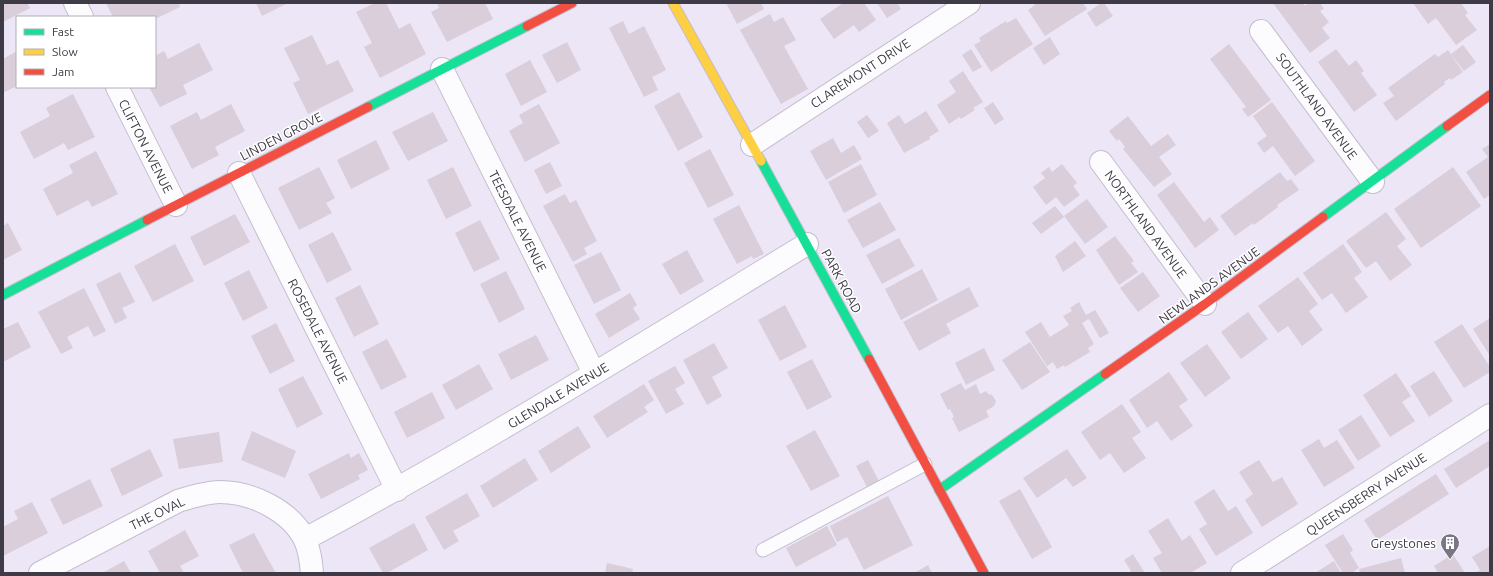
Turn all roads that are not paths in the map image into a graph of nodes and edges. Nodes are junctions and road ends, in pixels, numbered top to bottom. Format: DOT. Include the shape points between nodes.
graph roads {
  1 [pos="75,3"];
  2 [pos="572,3"];
  3 [pos="673,3"];
  4 [pos="969,3"];
  5 [pos="82,16"];
  6 [pos="1262,31"];
  7 [pos="442,69"];
  8 [pos="118,88"];
  9 [pos="1490,95"];
  10 [pos="752,145"];
  11 [pos="1101,162"];
  12 [pos="239,173"];
  13 [pos="1373,182"];
  14 [pos="176,205"];
  15 [pos="807,244"];
  16 [pos="3,295"];
  17 [pos="1205,304"];
  18 [pos="594,373"];
  19 [pos="1490,415"];
  20 [pos="925,464"];
  21 [pos="397,490"];
  22 [pos="939,490"];
  23 [pos="305,539"];
  24 [pos="763,550"];
  25 [pos="40,573"];
  26 [pos="312,573"];
  27 [pos="984,573"];
  28 [pos="1242,573"];
  1 -- 5 [label="street"];
  2 -- 7 [label="street, LINDEN GROVE"];
  3 -- 10 [label="street, PARK ROAD"];
  4 -- 10 [label="street, CLAREMONT DRIVE"];
  6 -- 13 [label="street, SOUTHLAND AVENUE"];
  7 -- 12 [label="street, LINDEN GROVE"];
  7 -- 18 [label="street, TEESDALE AVENUE"];
  8 -- 14 [label="street, CLIFTON AVENUE"];
  9 -- 13 [label="street, NEWLANDS AVENUE"];
  10 -- 15 [label="street, PARK ROAD"];
  11 -- 17 [label="street, NORTHLAND AVENUE"];
  12 -- 14 [label="street, LINDEN GROVE"];
  12 -- 21 [label="street, ROSEDALE AVENUE"];
  13 -- 17 [label="street, NEWLANDS AVENUE"];
  14 -- 16 [label="street, LINDEN GROVE"];
  15 -- 18 [label="street, GLENDALE AVENUE"];
  15 -- 20 [label="street, PARK ROAD"];
  17 -- 22 [label="street, NEWLANDS AVENUE"];
  18 -- 21 [label="street, GLENDALE AVENUE"];
  19 -- 28 [label="street, QUEENSBERRY AVENUE"];
  20 -- 22 [label="street, PARK ROAD"];
  20 -- 24 [label="lane"];
  21 -- 23 [label="street, GLENDALE AVENUE"];
  22 -- 27 [label="street, PARK ROAD"];
  23 -- 25 [label="street, THE OVAL" via="294,523 282,513 262,502 220,492 178,501"];
  23 -- 26 [label="street, THE OVAL"];
}
